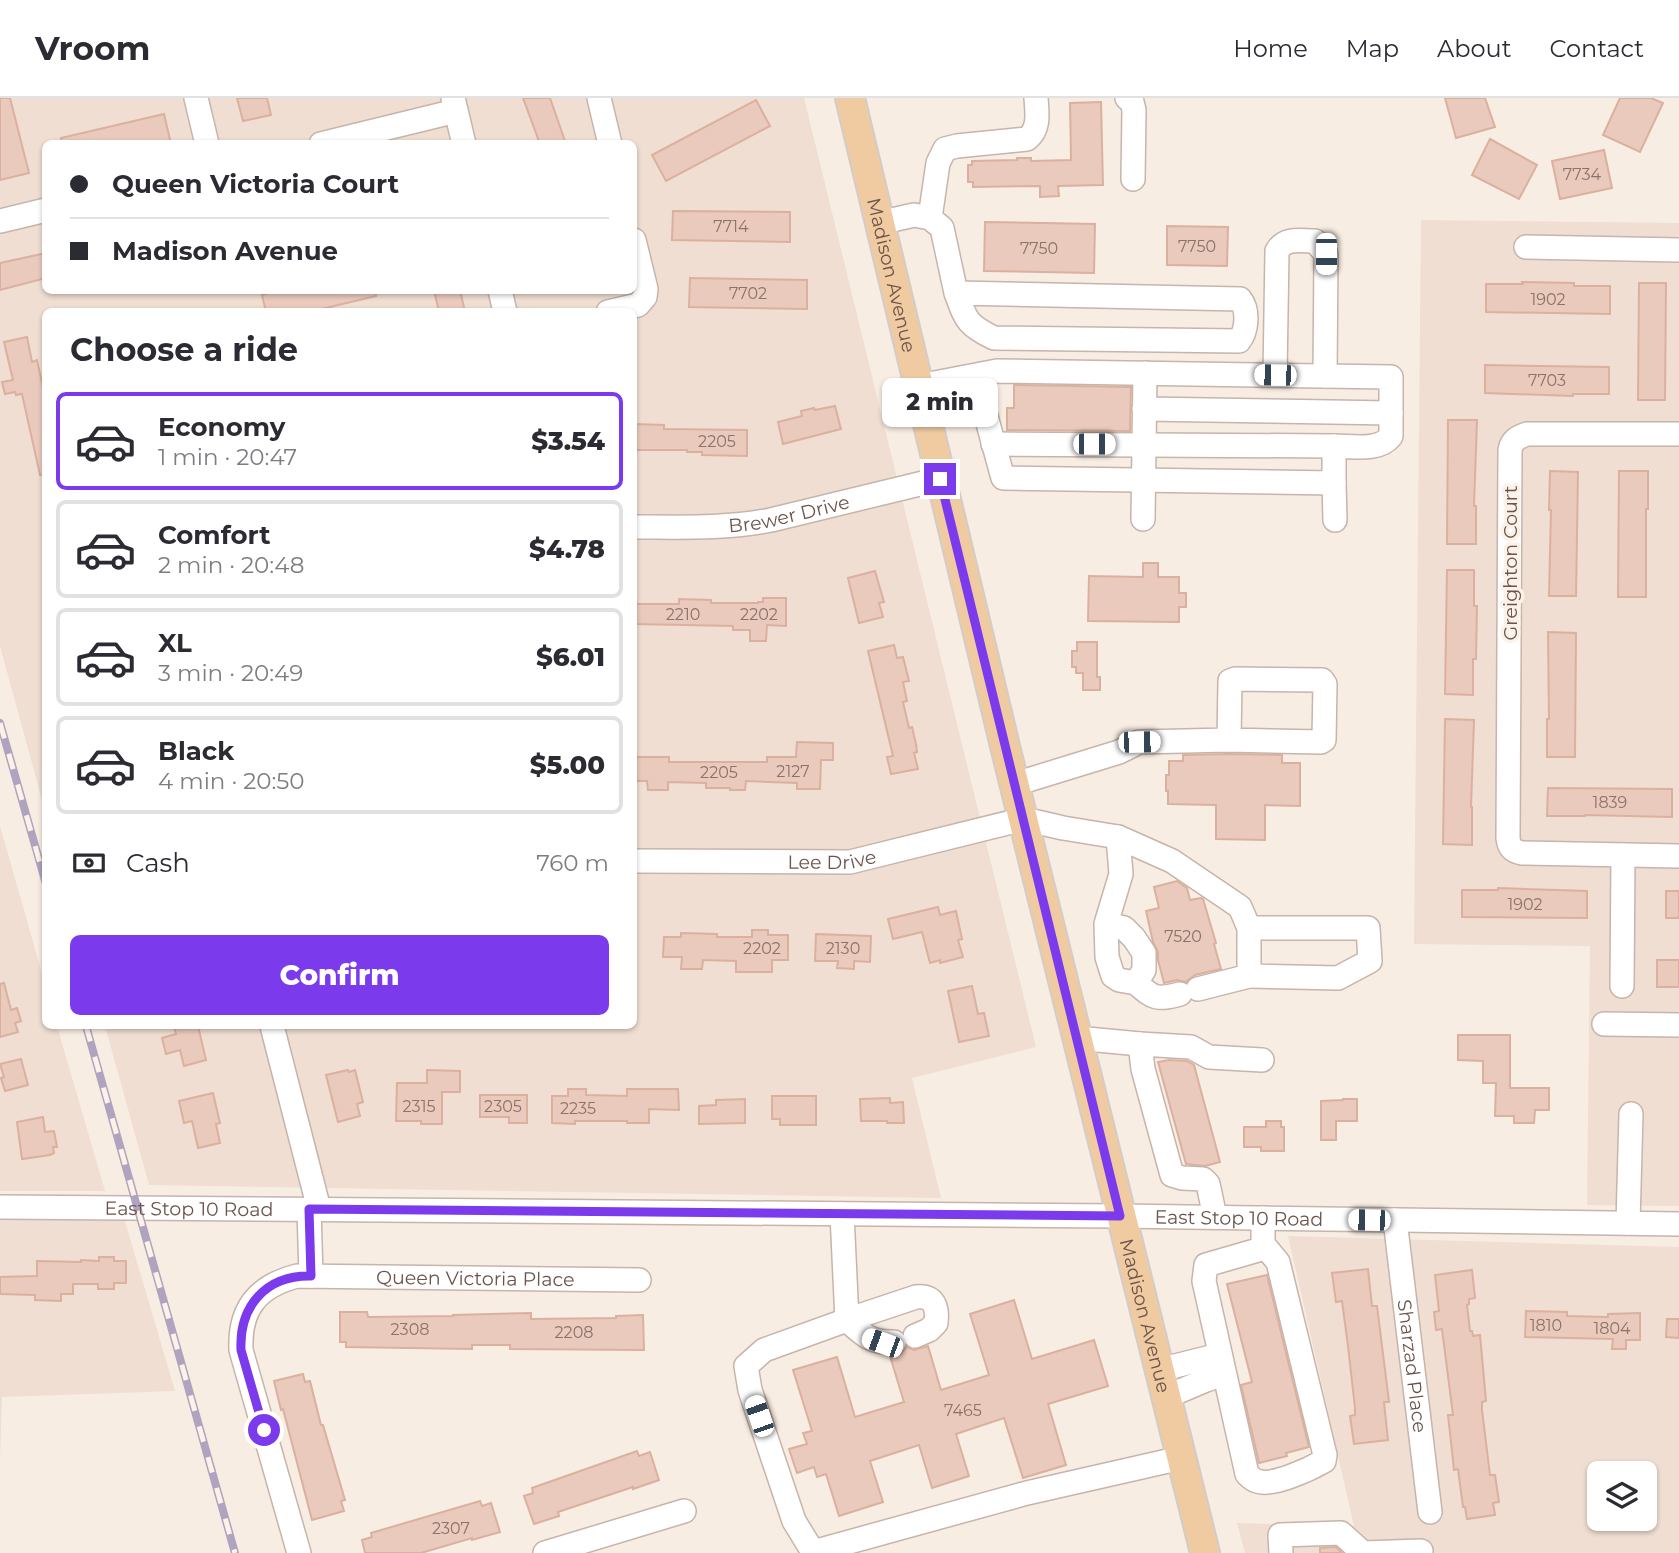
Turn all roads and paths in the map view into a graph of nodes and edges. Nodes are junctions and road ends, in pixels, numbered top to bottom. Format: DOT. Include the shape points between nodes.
graph roads {
  1 [pos="196,98"];
  2 [pos="599,98"];
  3 [pos="850,98"];
  4 [pos="1036,98"];
  5 [pos="1127,98"];
  6 [pos="455,104"];
  7 [pos="206,140"];
  8 [pos="334,140"];
  9 [pos="463,140"];
  10 [pos="609,140"];
  11 [pos="1133,179"];
  12 [pos="42,211"];
  13 [pos="930,218"];
  14 [pos="0,221"];
  15 [pos="879,223"];
  16 [pos="1526,247"];
  17 [pos="1679,250"];
  18 [pos="637,252"];
  19 [pos="956,293"];
  20 [pos="625,308"];
  21 [pos="1145,373"];
  22 [pos="1275,375"];
  23 [pos="975,376"];
  24 [pos="1325,376"];
  25 [pos="919,386"];
  26 [pos="1144,409"];
  27 [pos="1391,413"];
  28 [pos="1679,434"];
  29 [pos="993,444"];
  30 [pos="1144,445"];
  31 [pos="1334,446"];
  32 [pos="940,479"];
  33 [pos="1143,481"];
  34 [pos="1334,483"];
  35 [pos="1143,519"];
  36 [pos="1335,520"];
  37 [pos="637,527"];
  38 [pos="1229,740"];
  39 [pos="1015,785"];
  40 [pos="1024,819"];
  41 [pos="1118,837"];
  42 [pos="1623,855"];
  43 [pos="1679,856"];
  44 [pos="637,861"];
  45 [pos="1106,924"];
  46 [pos="1249,928"];
  47 [pos="1248,976"];
  48 [pos="1136,983"];
  49 [pos="1622,985"];
  50 [pos="1604,1024"];
  51 [pos="1679,1025"];
  52 [pos="273,1029"];
  53 [pos="1077,1038"];
  54 [pos="1140,1044"];
  55 [pos="1262,1060"];
  56 [pos="1631,1114"];
  57 [pos="0,1207"];
  58 [pos="314,1209"];
  59 [pos="842,1213"];
  60 [pos="1120,1216"];
  61 [pos="1214,1217"];
  62 [pos="1262,1218"];
  63 [pos="1395,1220"];
  64 [pos="1628,1223"];
  65 [pos="1679,1224"];
  66 [pos="1263,1244"];
  67 [pos="311,1276"];
  68 [pos="639,1280"];
  69 [pos="847,1320"];
  70 [pos="1159,1370"];
  71 [pos="1223,1373"];
  72 [pos="1166,1397"];
  73 [pos="1181,1458"];
  74 [pos="684,1511"];
  75 [pos="1430,1512"];
  76 [pos="1421,1551"];
  77 [pos="299,1553"];
  78 [pos="545,1553"];
  79 [pos="1205,1553"];
  80 [pos="1281,1553"];
  1 -- 7 [label="street"];
  2 -- 10 [label="street"];
  3 -- 15 [label="main road, Madison Avenue"];
  4 -- 13 [label="street" via="1038,119 1027,139 945,149 938,163"];
  5 -- 11 [label="street" via="1134,110"];
  6 -- 8 [label="street"];
  6 -- 9 [label="street"];
  12 -- 14 [label="street"];
  13 -- 15 [label="street" via="914,215"];
  13 -- 19 [label="street" via="943,228"];
  15 -- 25 [label="main road, Madison Avenue"];
  16 -- 17 [label="street"];
  18 -- 20 [label="street" via="645,298"];
  19 -- 19 [label="street" via="965,318 994,338 1239,341 1245,334 1245,306 1240,299"];
  21 -- 22 [label="street"];
  21 -- 23 [label="street" via="997,371"];
  21 -- 26 [label="street"];
  22 -- 24 [label="street"];
  22 -- 24 [label="street" via="1277,251 1286,241 1315,241 1326,254"];
  23 -- 25 [label="street"];
  23 -- 29 [label="street"];
  24 -- 27 [label="street" via="1391,377"];
  25 -- 32 [label="main road, Madison Avenue"];
  26 -- 27 [label="street"];
  26 -- 30 [label="street"];
  27 -- 31 [label="street" via="1387,442"];
  28 -- 42 [label="street, Greighton Court" via="1527,434 1518,437 1510,450 1508,843 1522,853"];
  29 -- 30 [label="street"];
  29 -- 33 [label="street" via="1003,478"];
  30 -- 31 [label="street"];
  30 -- 33 [label="street"];
  31 -- 34 [label="street"];
  32 -- 37 [label="street, Brewer Drive" via="747,525"];
  32 -- 39 [label="main road, Madison Avenue"];
  33 -- 34 [label="street"];
  33 -- 35 [label="street"];
  34 -- 36 [label="street"];
  38 -- 38 [label="street" via="1321,742 1325,684 1322,680 1230,681"];
  38 -- 39 [label="street" via="1139,742"];
  39 -- 40 [label="main road, Madison Avenue"];
  40 -- 41 [label="street"];
  40 -- 44 [label="street, Lee Drive" via="850,862"];
  40 -- 53 [label="main road, Madison Avenue"];
  41 -- 45 [label="street" via="1121,874"];
  41 -- 46 [label="street" via="1172,862 1240,907"];
  42 -- 43 [label="street"];
  42 -- 49 [label="street"];
  45 -- 48 [label="street" via="1113,976"];
  45 -- 48 [label="street" via="1124,928 1144,953 1144,970"];
  46 -- 47 [label="street"];
  46 -- 47 [label="street" via="1368,928 1370,961 1338,978"];
  47 -- 48 [label="street" via="1164,998"];
  50 -- 51 [label="street"];
  52 -- 58 [label="street"];
  53 -- 54 [label="street"];
  53 -- 60 [label="main road, Madison Avenue"];
  54 -- 55 [label="street" via="1191,1047 1209,1057"];
  54 -- 61 [label="street" via="1172,1175 1203,1179 1208,1184"];
  56 -- 64 [label="street"];
  57 -- 58 [label="street, East Stop 10 Road"];
  58 -- 59 [label="street, East Stop 10 Road"];
  58 -- 67 [label="street"];
  59 -- 60 [label="street, East Stop 10 Road"];
  59 -- 69 [label="street"];
  60 -- 61 [label="street, East Stop 10 Road"];
  60 -- 70 [label="main road, Madison Avenue"];
  61 -- 62 [label="street, East Stop 10 Road"];
  62 -- 63 [label="street, East Stop 10 Road"];
  62 -- 66 [label="street"];
  63 -- 64 [label="street, East Stop 10 Road"];
  63 -- 75 [label="street, Sharzad Place"];
  64 -- 65 [label="street, East Stop 10 Road"];
  66 -- 71 [label="street" via="1258,1250 1206,1265 1204,1281"];
  66 -- 71 [label="street" via="1278,1262 1324,1461 1272,1482 1257,1481 1247,1474"];
  67 -- 68 [label="street, Queen Victoria Place"];
  67 -- 77 [label="street, Queen Victoria Place" via="293,1276 267,1288 249,1308 240,1338"];
  69 -- 69 [label="street" via="916,1297 924,1296 936,1308 936,1323 929,1331 882,1343 866,1337"];
  69 -- 73 [label="street" via="764,1350 746,1366 794,1521 813,1552 1027,1493"];
  70 -- 71 [label="street"];
  70 -- 72 [label="main road, Madison Avenue"];
  71 -- 72 [label="street"];
  72 -- 73 [label="main road, Madison Avenue"];
  73 -- 79 [label="main road, Madison Avenue"];
  74 -- 78 [label="street"];
  76 -- 80 [label="street" via="1363,1553 1341,1533 1280,1535"];
}
